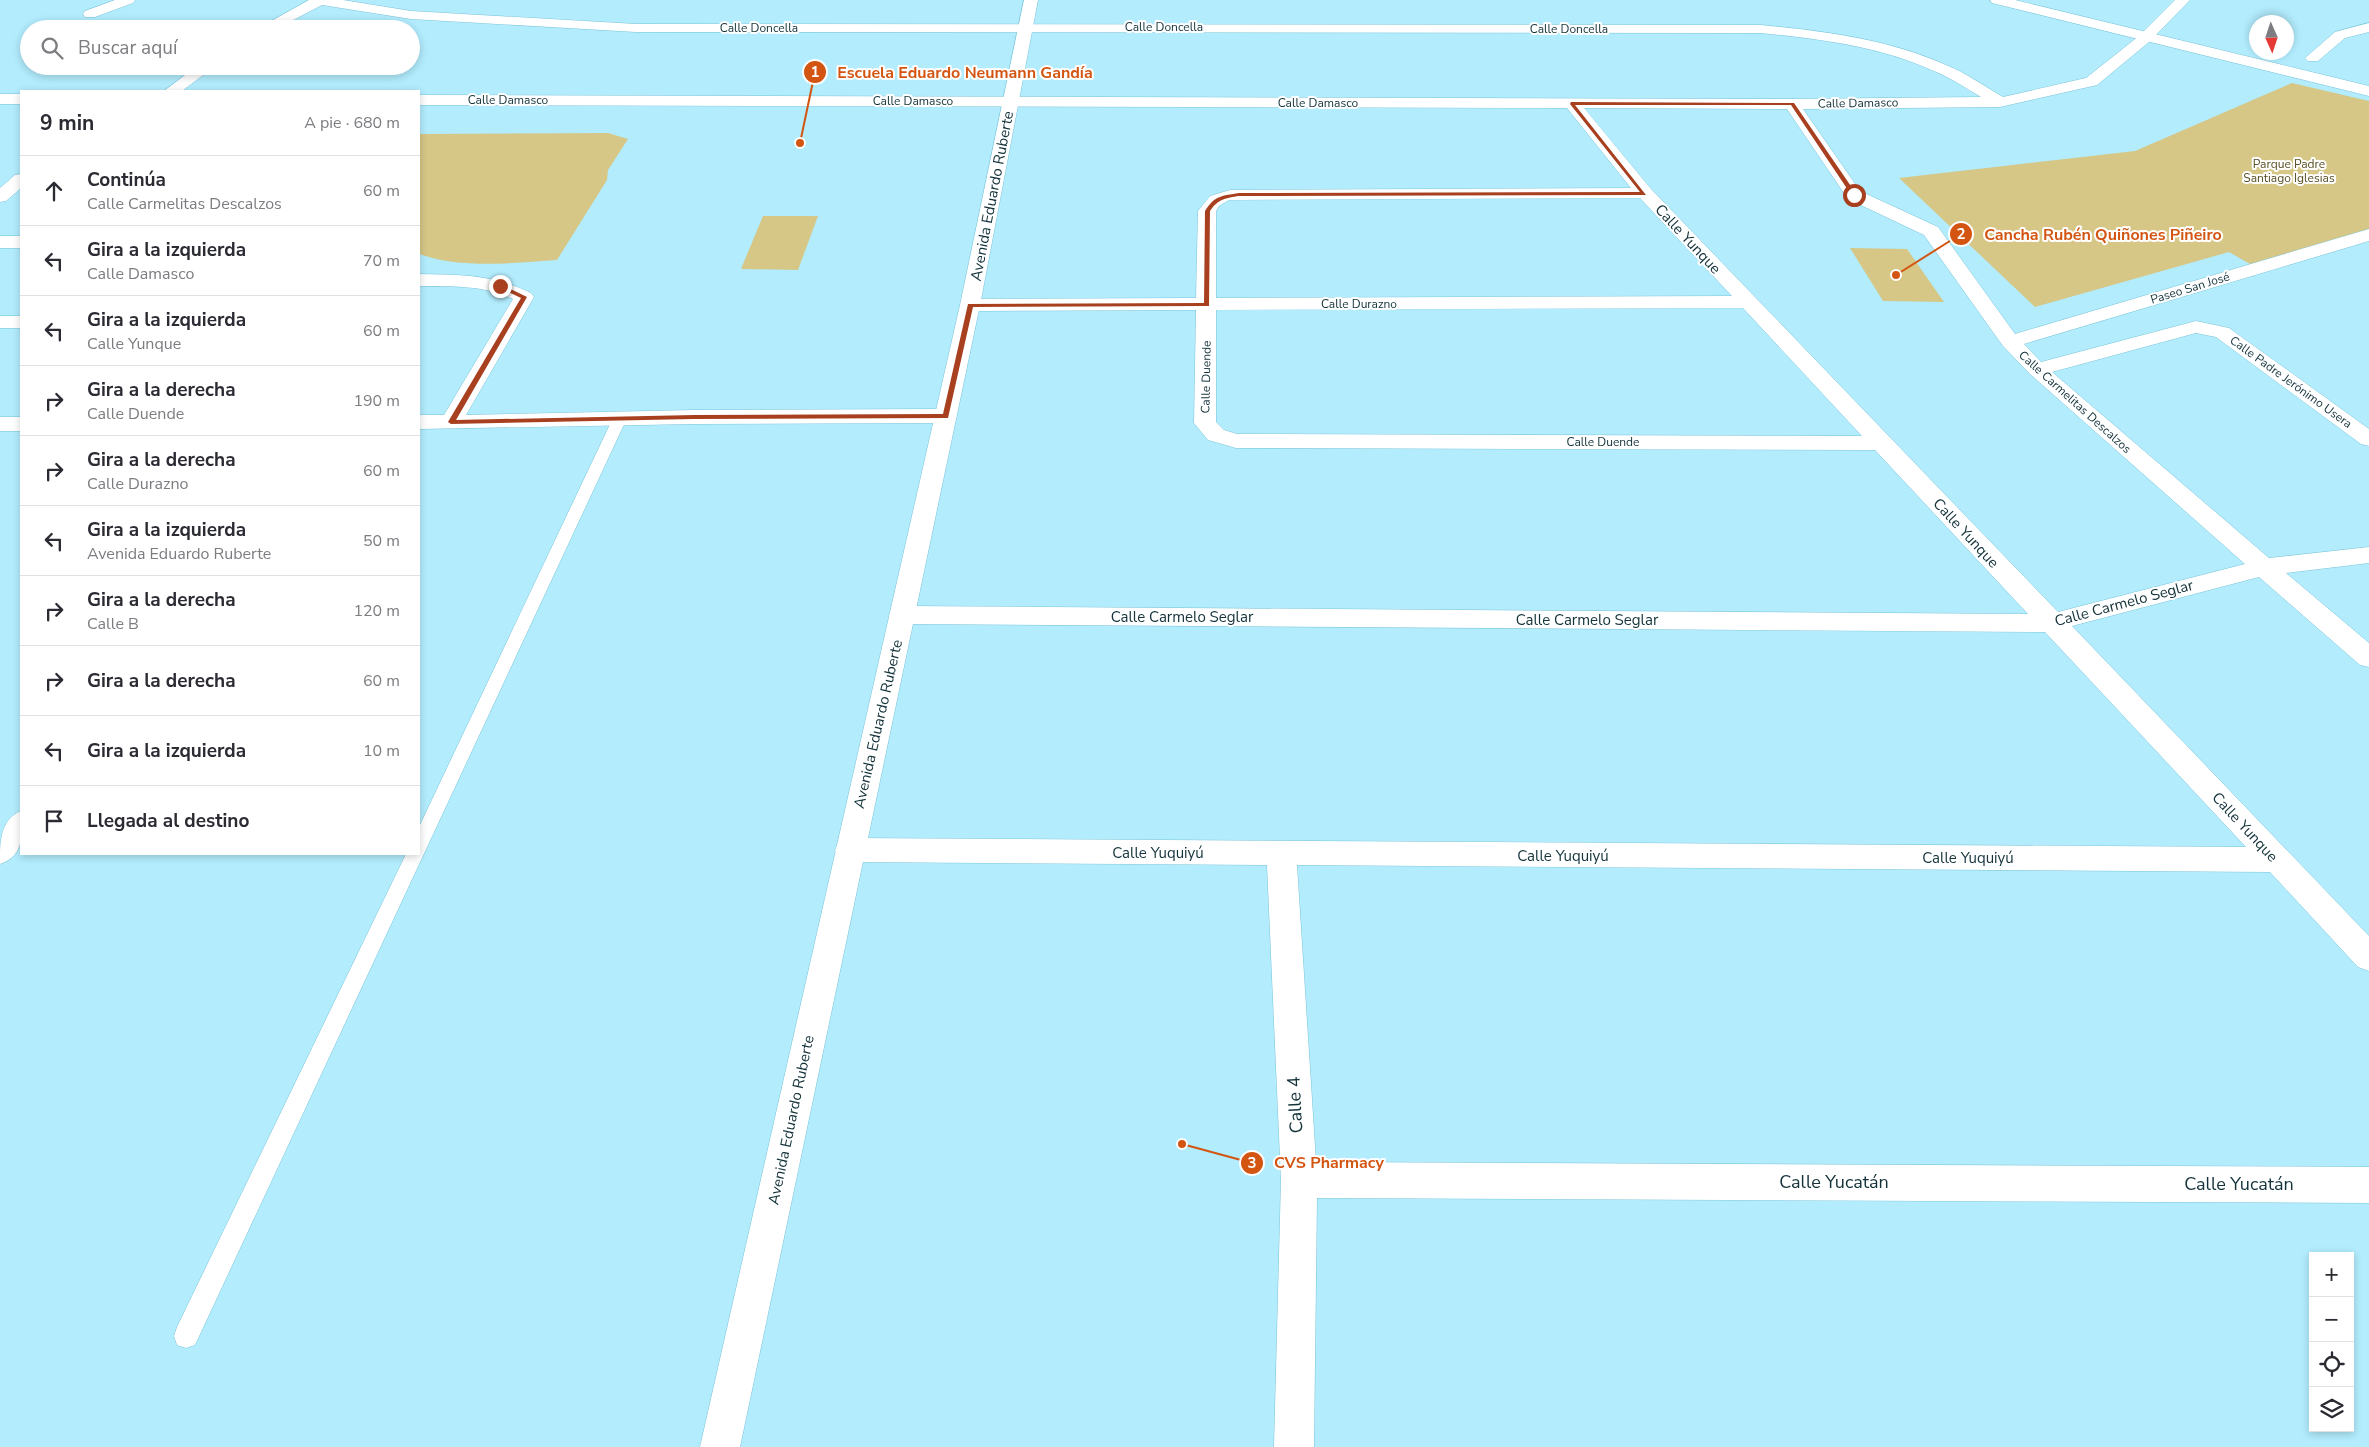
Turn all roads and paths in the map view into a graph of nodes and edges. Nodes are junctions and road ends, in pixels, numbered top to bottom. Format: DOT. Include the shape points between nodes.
graph roads {
  1 [pos="128,0"];
  2 [pos="318,0"];
  3 [pos="1031,0"];
  4 [pos="1997,0"];
  5 [pos="2183,0"];
  6 [pos="90,14"];
  7 [pos="2143,19"];
  8 [pos="281,20"];
  9 [pos="2161,23"];
  10 [pos="1026,27"];
  11 [pos="2178,27"];
  12 [pos="2369,28"];
  13 [pos="2148,36"];
  14 [pos="2295,54"];
  15 [pos="2313,58"];
  16 [pos="2332,63"];
  17 [pos="194,75"];
  18 [pos="2349,86"];
  19 [pos="2369,86"];
  20 [pos="173,90"];
  21 [pos="2369,92"];
  22 [pos="0,99"];
  23 [pos="20,99"];
  24 [pos="420,100"];
  25 [pos="1010,102"];
  26 [pos="2000,102"];
  27 [pos="1571,103"];
  28 [pos="1792,104"];
  29 [pos="20,179"];
  30 [pos="1644,194"];
  31 [pos="0,197"];
  32 [pos="2369,235"];
  33 [pos="0,242"];
  34 [pos="20,242"];
  35 [pos="420,280"];
  36 [pos="1747,302"];
  37 [pos="970,305"];
  38 [pos="1206,305"];
  39 [pos="0,322"];
  40 [pos="20,322"];
  41 [pos="2010,342"];
  42 [pos="2037,370"];
  43 [pos="946,416"];
  44 [pos="620,418"];
  45 [pos="420,422"];
  46 [pos="451,422"];
  47 [pos="0,424"];
  48 [pos="20,424"];
  49 [pos="2369,438"];
  50 [pos="1883,443"];
  51 [pos="2369,555"];
  52 [pos="2264,567"];
  53 [pos="902,614"];
  54 [pos="2050,623"];
  55 [pos="2369,658"];
  56 [pos="20,823"];
  57 [pos="420,844"];
  58 [pos="850,850"];
  59 [pos="0,852"];
  60 [pos="1281,854"];
  61 [pos="415,855"];
  62 [pos="2276,860"];
  63 [pos="2369,957"];
  64 [pos="1299,1180"];
  65 [pos="2369,1185"];
  66 [pos="186,1336"];
  67 [pos="720,1447"];
  68 [pos="1294,1447"];
  1 -- 6 [label="street"];
  2 -- 8 [label="street"];
  2 -- 10 [label="street, Calle Doncella" via="411,15 574,26"];
  3 -- 10 [label="street, Avenida Eduardo Ruberte"];
  4 -- 13 [label="street"];
  5 -- 9 [label="street, Calle Damasco"];
  7 -- 9 [label="street"];
  9 -- 11 [label="street"];
  9 -- 13 [label="street, Calle Damasco"];
  10 -- 25 [label="street, Avenida Eduardo Ruberte"];
  10 -- 26 [label="street, Calle Doncella" via="1761,29 1827,35 1876,45 1939,67"];
  12 -- 15 [label="street" via="2340,35"];
  13 -- 18 [label="street"];
  13 -- 26 [label="street, Calle Damasco" via="2091,82"];
  14 -- 15 [label="street"];
  15 -- 16 [label="street"];
  17 -- 20 [label="street"];
  18 -- 19 [label="street"];
  18 -- 21 [label="street"];
  22 -- 23 [label="street"];
  24 -- 25 [label="street, Calle Damasco"];
  25 -- 27 [label="street, Calle Damasco"];
  25 -- 37 [label="street, Avenida Eduardo Ruberte"];
  26 -- 28 [label="street, Calle Damasco"];
  27 -- 28 [label="street, Calle Damasco"];
  27 -- 30 [label="street, Calle Yunque"];
  28 -- 41 [label="street, Calle Carmelitas Descalzos" via="1854,195 1931,231"];
  29 -- 31 [label="street"];
  30 -- 36 [label="street, Calle Yunque"];
  30 -- 38 [label="street, Calle Duende" via="1229,195 1213,201 1208,211"];
  32 -- 41 [label="street, Paseo San José"];
  33 -- 34 [label="street"];
  35 -- 46 [label="street" via="472,280 500,286 524,297"];
  36 -- 38 [label="street, Calle Durazno"];
  36 -- 50 [label="street, Calle Yunque"];
  37 -- 38 [label="street, Calle Durazno"];
  37 -- 43 [label="street, Avenida Eduardo Ruberte"];
  38 -- 50 [label="street, Calle Duende" via="1205,423 1216,435 1236,441"];
  39 -- 40 [label="street"];
  41 -- 42 [label="street, Calle Carmelitas Descalzos"];
  42 -- 49 [label="street, Calle Padre Jerónimo Usera" via="2196,327 2222,332"];
  42 -- 52 [label="street, Calle Carmelitas Descalzos"];
  43 -- 44 [label="street"];
  43 -- 53 [label="street, Avenida Eduardo Ruberte"];
  44 -- 46 [label="street"];
  44 -- 57 [label="lane"];
  45 -- 46 [label="street"];
  47 -- 48 [label="street"];
  50 -- 54 [label="street, Calle Yunque"];
  51 -- 52 [label="street, Calle Carmelo Seglar"];
  52 -- 54 [label="street, Calle Carmelo Seglar"];
  52 -- 55 [label="street, Calle Carmelitas Descalzos"];
  53 -- 54 [label="street, Calle Carmelo Seglar"];
  53 -- 58 [label="street, Avenida Eduardo Ruberte"];
  54 -- 62 [label="street, Calle Yunque"];
  56 -- 59 [label="street"];
  58 -- 60 [label="street, Calle Yuquiyú"];
  58 -- 67 [label="street, Avenida Eduardo Ruberte"];
  60 -- 62 [label="street, Calle Yuquiyú"];
  60 -- 64 [label="street, Calle 4"];
  61 -- 66 [label="lane"];
  62 -- 63 [label="street, Calle Yunque"];
  64 -- 65 [label="street, Calle Yucatán"];
  64 -- 68 [label="street, Calle 4"];
}
